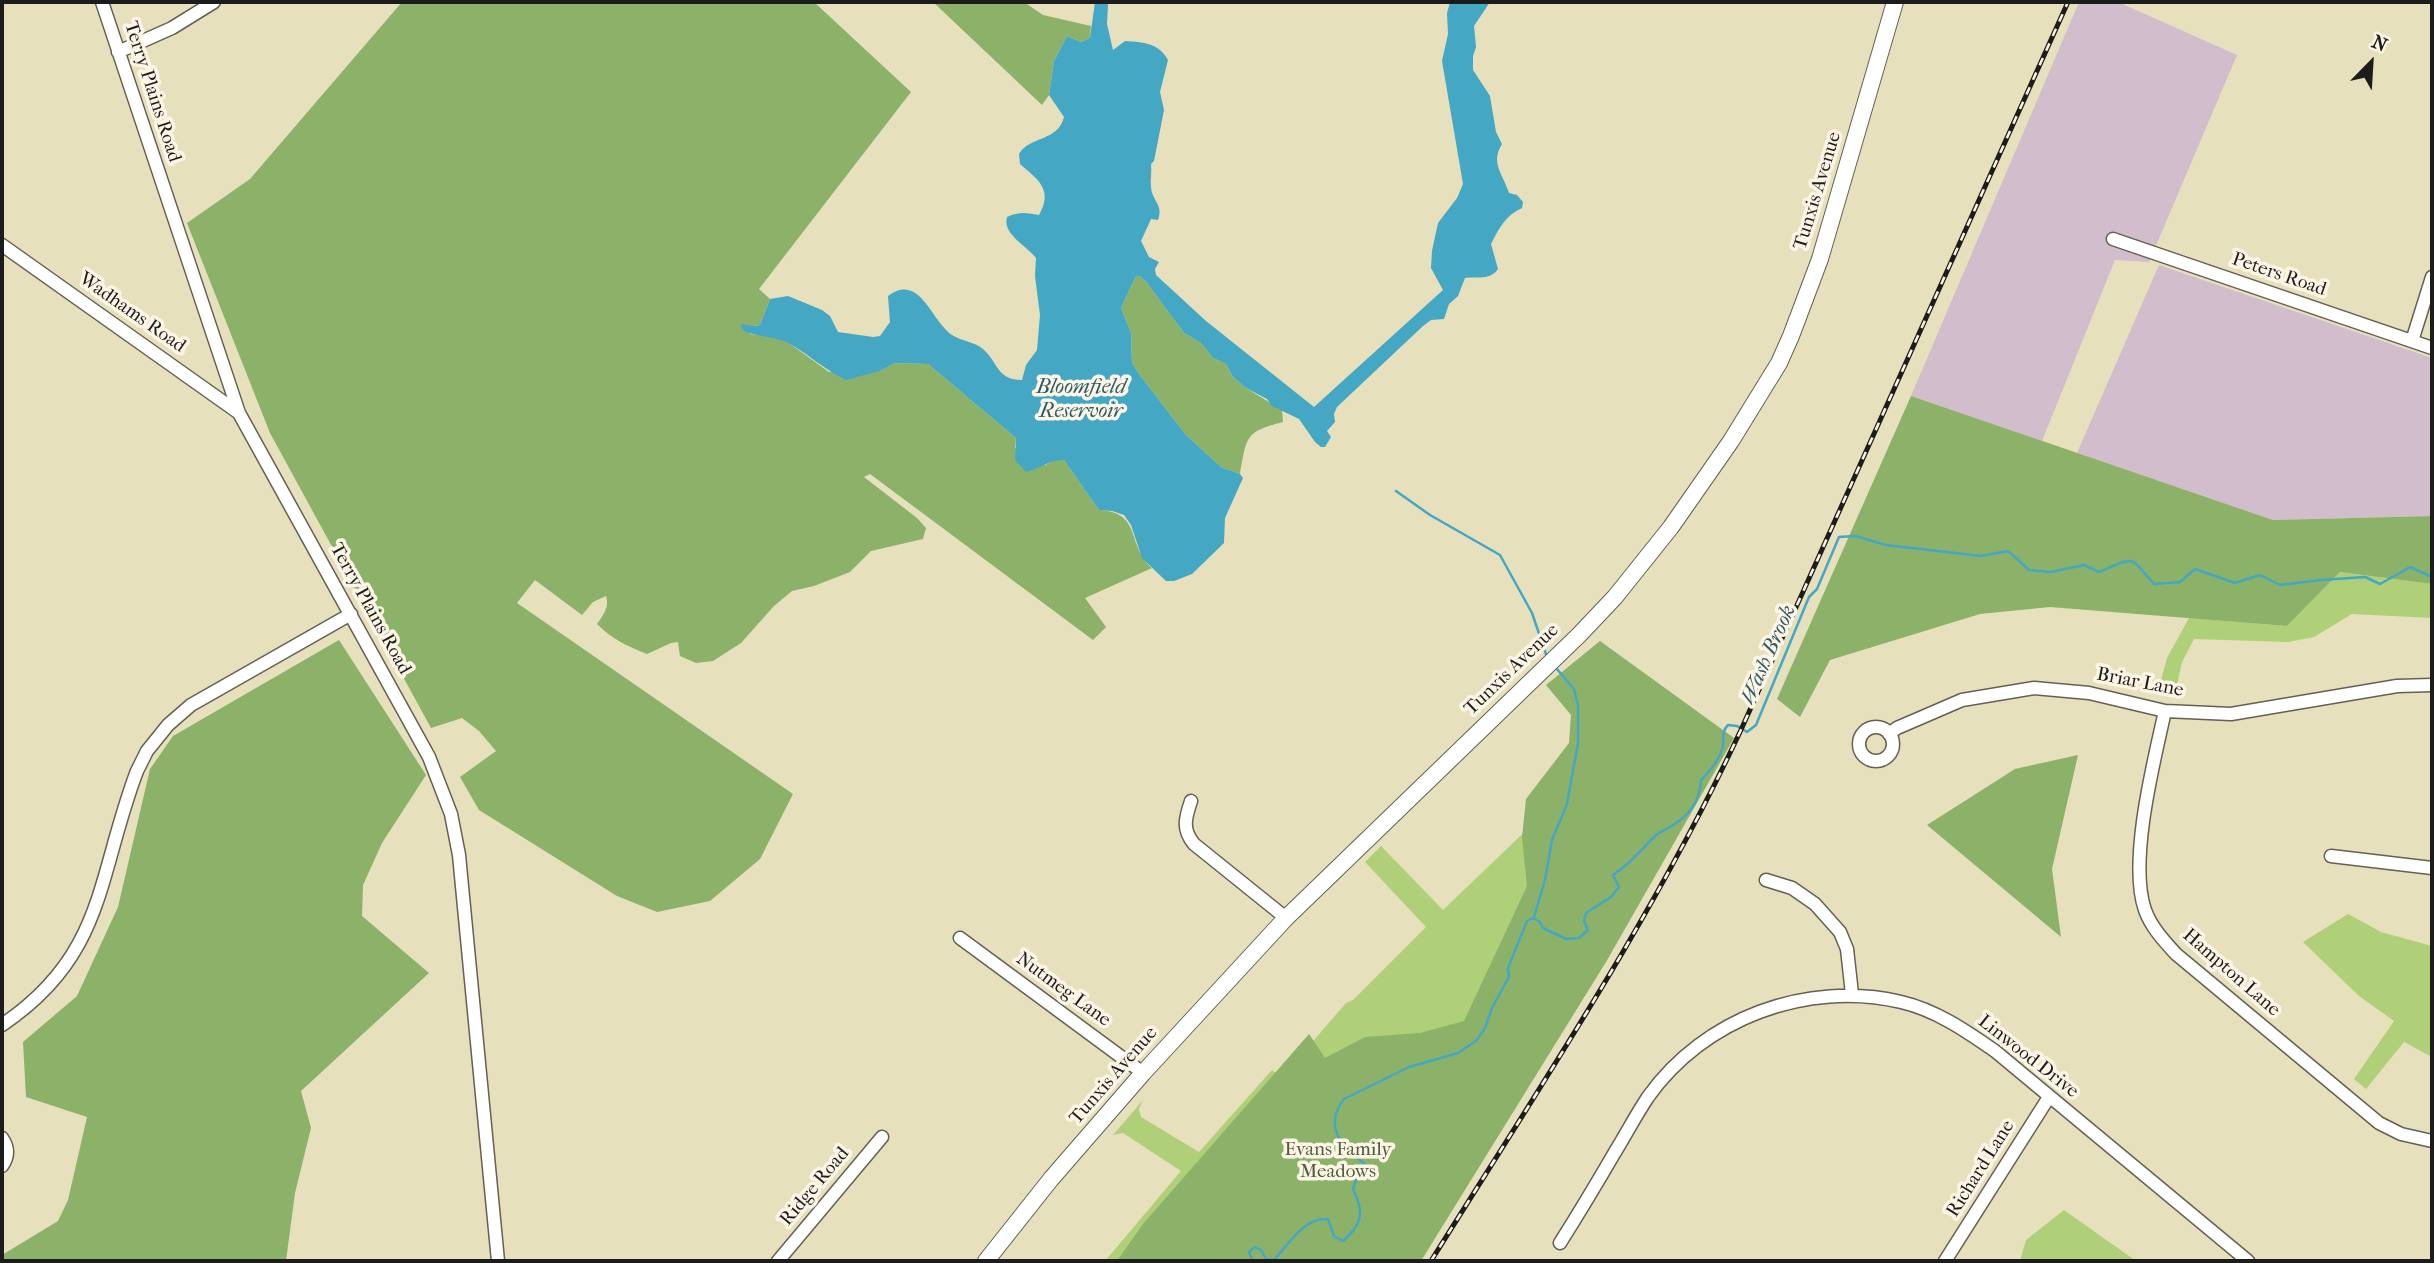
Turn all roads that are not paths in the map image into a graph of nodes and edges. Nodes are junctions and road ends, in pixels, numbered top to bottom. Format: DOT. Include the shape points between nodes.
graph roads {
  1 [pos="102,2"];
  2 [pos="214,2"];
  3 [pos="1895,2"];
  4 [pos="118,52"];
  5 [pos="2113,239"];
  6 [pos="2,245"];
  7 [pos="2432,277"];
  8 [pos="2412,341"];
  9 [pos="2432,348"];
  10 [pos="239,413"];
  11 [pos="351,614"];
  12 [pos="2432,685"];
  13 [pos="2165,711"];
  14 [pos="1889,734"];
  15 [pos="1191,801"];
  16 [pos="2331,856"];
  17 [pos="2432,867"];
  18 [pos="1766,880"];
  19 [pos="1286,918"];
  20 [pos="960,938"];
  21 [pos="1852,994"];
  22 [pos="2,1025"];
  23 [pos="1143,1073"];
  24 [pos="2049,1097"];
  25 [pos="882,1137"];
  26 [pos="2,1138"];
  27 [pos="2432,1141"];
  28 [pos="2,1166"];
  29 [pos="1560,1243"];
  30 [pos="782,1260"];
  31 [pos="498,1261"];
  32 [pos="985,1261"];
  33 [pos="1945,1261"];
  34 [pos="2248,1261"];
  1 -- 4 [label="street, Terry Plains Road"];
  2 -- 4 [label="street"];
  3 -- 19 [label="main road, Tunxis Avenue" via="1804,305 1779,363 1717,463 1615,597"];
  4 -- 10 [label="street, Terry Plains Road"];
  5 -- 8 [label="street, Peters Road"];
  6 -- 10 [label="street, Wadhams Road"];
  7 -- 8 [label="street"];
  8 -- 9 [label="street, Peters Road"];
  10 -- 11 [label="street, Terry Plains Road"];
  11 -- 22 [label="street" via="206,694 168,725 136,771 93,918 75,953 46,990"];
  11 -- 31 [label="street, Terry Plains Road" via="429,757 454,827"];
  12 -- 13 [label="street, Briar Lane" via="2397,686 2231,714"];
  13 -- 14 [label="street, Briar Lane" via="2089,692 2034,688 1962,700"];
  13 -- 27 [label="street, Hampton Lane" via="2141,843 2145,910 2158,933 2176,954 2379,1123"];
  15 -- 19 [label="street" via="1185,833"];
  16 -- 17 [label="street"];
  18 -- 21 [label="street" via="1792,888 1815,904 1840,932 1847,948"];
  19 -- 23 [label="main road, Tunxis Avenue"];
  20 -- 23 [label="street, Nutmeg Lane"];
  21 -- 24 [label="street, Linwood Drive" via="1903,1002 1960,1027"];
  21 -- 29 [label="street, Linwood Drive" via="1792,1001 1762,1010 1696,1047 1649,1096"];
  23 -- 32 [label="main road, Tunxis Avenue"];
  24 -- 33 [label="street, Richard Lane"];
  24 -- 34 [label="street, Linwood Drive"];
  25 -- 30 [label="street, Ridge Road"];
  26 -- 28 [label="street" via="8,1153"];
}
